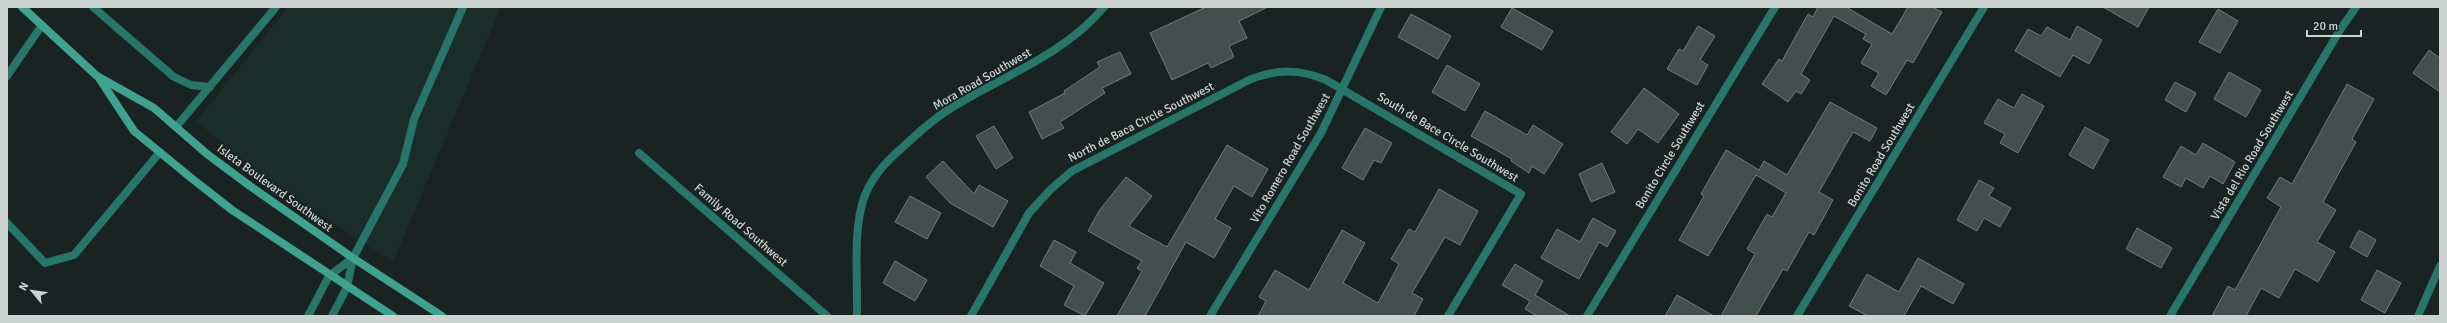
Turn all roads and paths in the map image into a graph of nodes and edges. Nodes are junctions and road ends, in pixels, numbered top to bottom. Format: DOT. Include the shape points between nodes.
graph roads {
  1 [pos="22,7"];
  2 [pos="93,7"];
  3 [pos="276,7"];
  4 [pos="463,7"];
  5 [pos="1104,7"];
  6 [pos="1381,7"];
  7 [pos="1775,7"];
  8 [pos="1984,7"];
  9 [pos="2356,7"];
  10 [pos="42,25"];
  11 [pos="7,76"];
  12 [pos="97,76"];
  13 [pos="210,87"];
  14 [pos="1343,89"];
  15 [pos="176,127"];
  16 [pos="160,152"];
  17 [pos="639,153"];
  18 [pos="7,223"];
  19 [pos="352,258"];
  20 [pos="2440,266"];
  21 [pos="329,276"];
  22 [pos="348,287"];
  23 [pos="308,316"];
  24 [pos="332,316"];
  25 [pos="393,316"];
  26 [pos="442,316"];
  27 [pos="827,316"];
  28 [pos="857,316"];
  29 [pos="971,316"];
  30 [pos="1210,316"];
  31 [pos="1448,316"];
  32 [pos="1587,316"];
  33 [pos="1798,316"];
  34 [pos="2170,316"];
  35 [pos="2418,316"];
  1 -- 10 [label="main road, Isleta Boulevard Southwest"];
  2 -- 13 [label="street" via="174,77 191,85"];
  3 -- 13 [label="street"];
  4 -- 19 [label="street" via="414,119 403,164"];
  5 -- 28 [label="street, Mora Road Southwest" via="1092,21 1057,50 948,110 884,164 865,196 858,226"];
  6 -- 14 [label="street, Vito Romero Road Southwest"];
  7 -- 32 [label="street, Bonito Circle Southwest"];
  8 -- 33 [label="street, Bonito Road Southwest"];
  9 -- 34 [label="street, Vista del Rio Road Southwest"];
  10 -- 11 [label="street"];
  10 -- 12 [label="main road, Isleta Boulevard Southwest"];
  12 -- 15 [label="main road, Isleta Boulevard Southwest" via="154,108"];
  12 -- 16 [label="main road, Isleta Boulevard Southwest" via="134,131"];
  13 -- 15 [label="street"];
  14 -- 29 [label="street, North de Baca Circle Southwest" via="1311,74 1283,70 1269,73 1251,79 1072,171 1051,189 1029,214"];
  14 -- 30 [label="street, Vito Romero Road Southwest" via="1321,133"];
  14 -- 31 [label="street, South de Bace Circle Southwest" via="1521,194"];
  15 -- 19 [label="main road, Isleta Boulevard Southwest" via="250,186"];
  16 -- 18 [label="street" via="74,255 45,263"];
  16 -- 21 [label="main road, Isleta Boulevard Southwest" via="232,210"];
  17 -- 27 [label="street, Family Road Southwest"];
  19 -- 21 [label="street"];
  19 -- 22 [label="street"];
  19 -- 26 [label="main road, Isleta Boulevard Southwest"];
  20 -- 35 [label="street"];
  21 -- 22 [label="main road, Isleta Boulevard Southwest"];
  21 -- 23 [label="street"];
  22 -- 24 [label="street"];
  22 -- 25 [label="main road, Isleta Boulevard Southwest"];
}
